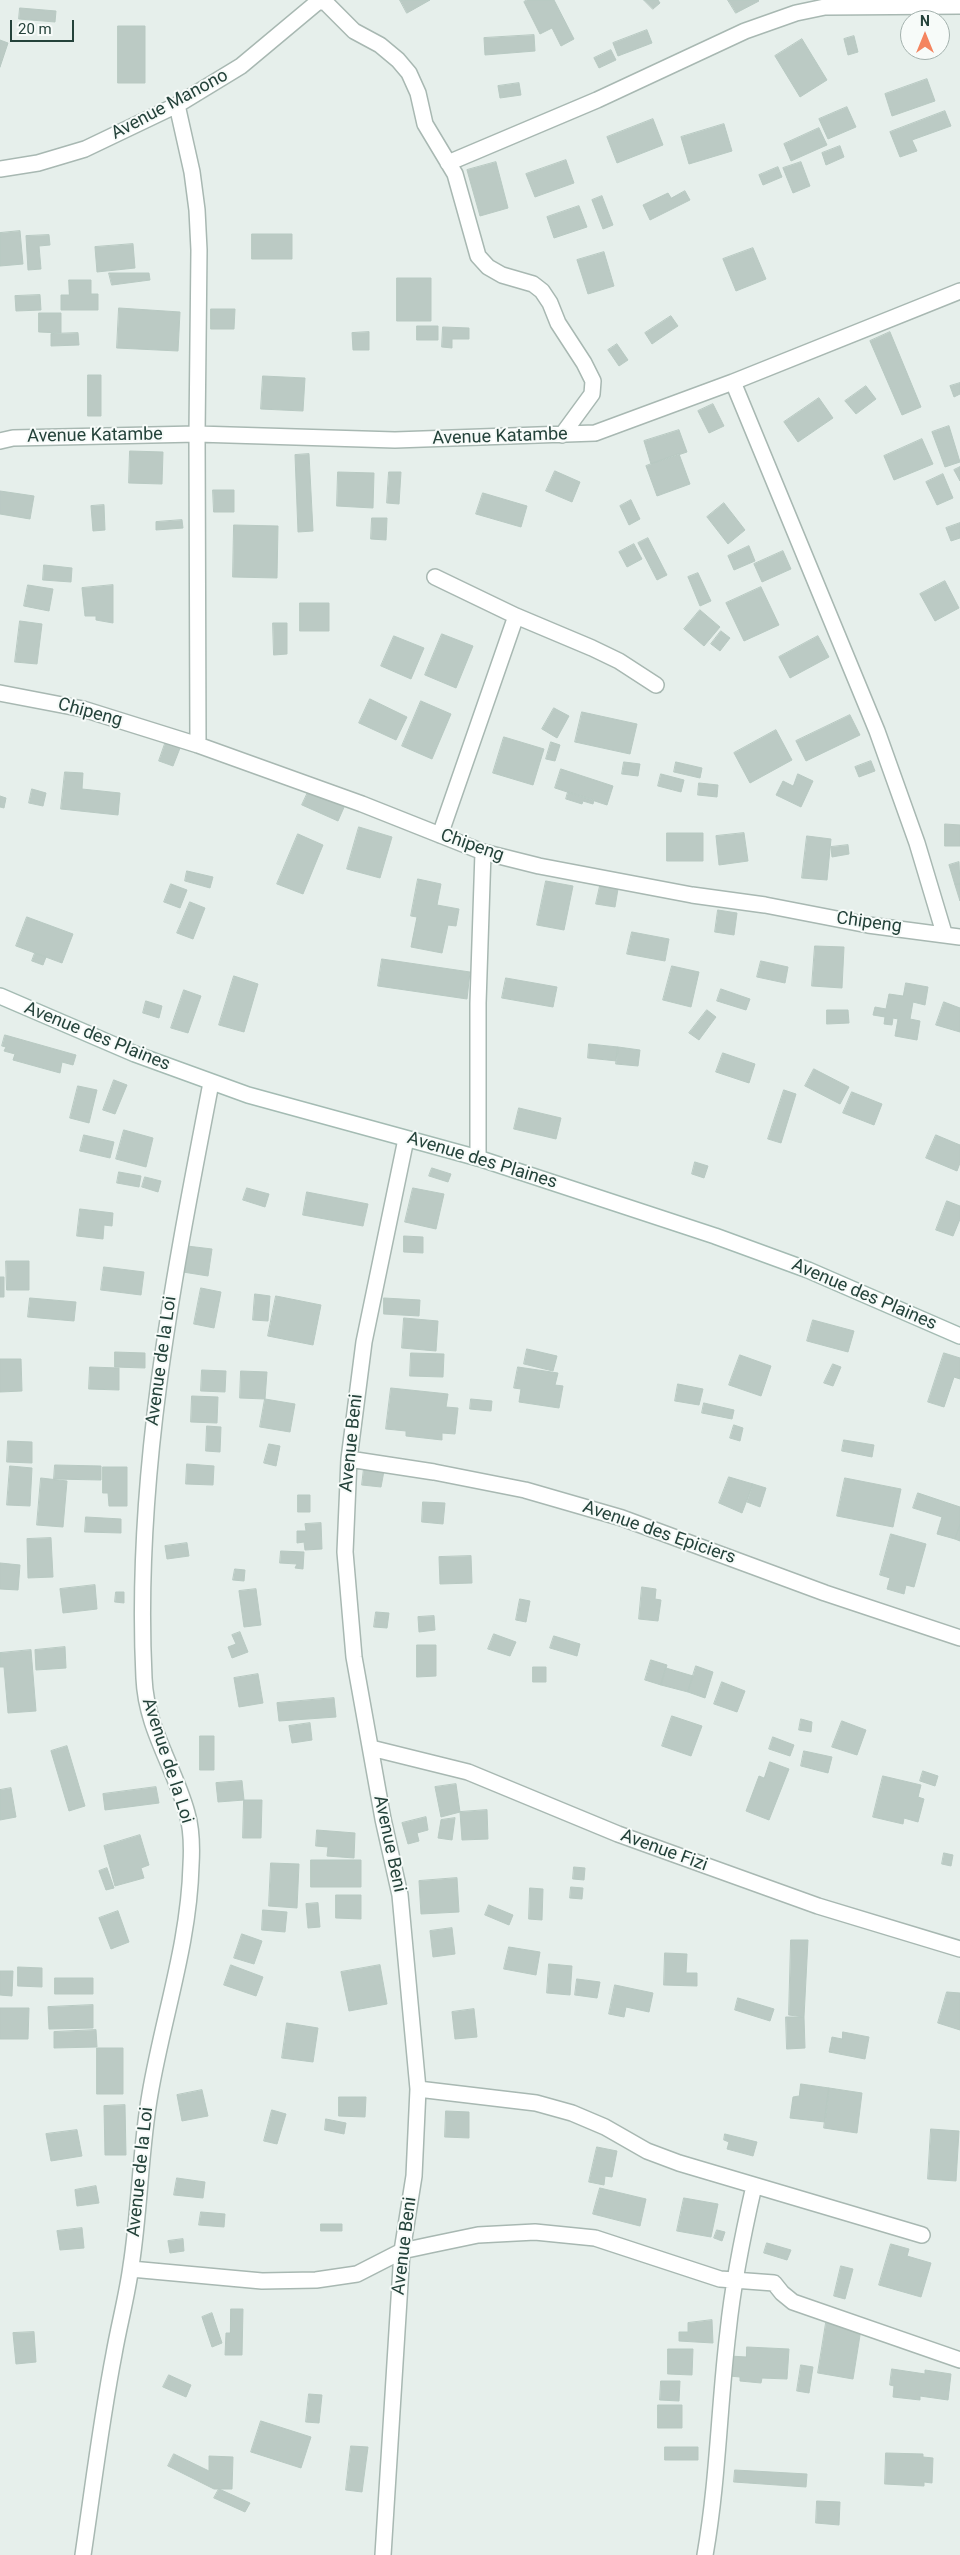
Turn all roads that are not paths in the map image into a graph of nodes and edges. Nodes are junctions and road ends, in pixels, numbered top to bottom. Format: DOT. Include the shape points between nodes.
graph roads {
  1 [pos="320,0"];
  2 [pos="958,6"];
  3 [pos="177,105"];
  4 [pos="448,164"];
  5 [pos="0,169"];
  6 [pos="960,290"];
  7 [pos="733,382"];
  8 [pos="197,434"];
  9 [pos="562,435"];
  10 [pos="7,439"];
  11 [pos="435,577"];
  12 [pos="516,616"];
  13 [pos="656,685"];
  14 [pos="0,693"];
  15 [pos="198,745"];
  16 [pos="440,835"];
  17 [pos="483,852"];
  18 [pos="944,933"];
  19 [pos="960,937"];
  20 [pos="0,996"];
  21 [pos="211,1083"];
  22 [pos="406,1139"];
  23 [pos="478,1158"];
  24 [pos="960,1336"];
  25 [pos="349,1459"];
  26 [pos="960,1638"];
  27 [pos="371,1748"];
  28 [pos="960,1948"];
  29 [pos="418,2089"];
  30 [pos="754,2186"];
  31 [pos="922,2235"];
  32 [pos="402,2252"];
  33 [pos="131,2269"];
  34 [pos="734,2281"];
  35 [pos="960,2360"];
  36 [pos="83,2555"];
  37 [pos="382,2555"];
  38 [pos="705,2555"];
  1 -- 3 [label="street, Avenue Manono" via="241,66"];
  1 -- 4 [label="street" via="354,31 380,45 409,73 418,93 425,124"];
  2 -- 4 [label="street" via="825,7 796,13 736,35 598,100"];
  3 -- 5 [label="street, Avenue Manono" via="85,149 38,164"];
  3 -- 8 [label="street" via="197,210 200,286"];
  4 -- 9 [label="street" via="455,174 478,256 502,275 532,284 542,291 591,376 592,394"];
  6 -- 7 [label="street, Avenue Katambe"];
  7 -- 9 [label="street, Avenue Katambe" via="607,430"];
  7 -- 18 [label="street" via="877,731 917,843"];
  8 -- 9 [label="street, Avenue Katambe" via="395,440"];
  8 -- 10 [label="street, Avenue Katambe"];
  8 -- 15 [label="street"];
  11 -- 12 [label="street"];
  12 -- 13 [label="street" via="619,661"];
  12 -- 16 [label="street"];
  14 -- 15 [label="street, Chipeng" via="83,709"];
  15 -- 16 [label="street, Chipeng"];
  16 -- 17 [label="street, Chipeng"];
  17 -- 18 [label="street, Chipeng" via="692,895"];
  17 -- 23 [label="street" via="478,1004"];
  18 -- 19 [label="street, Chipeng"];
  20 -- 21 [label="street, Avenue des Plaines" via="134,1054"];
  21 -- 22 [label="street, Avenue des Plaines"];
  21 -- 33 [label="street, Avenue de la Loi" via="163,1337 145,1508 142,1581 145,1696 153,1729 187,1814 192,1862 182,1950 145,2122"];
  22 -- 23 [label="street, Avenue des Plaines"];
  22 -- 25 [label="street, Avenue Beni" via="364,1342"];
  23 -- 24 [label="street, Avenue des Plaines" via="808,1270"];
  25 -- 26 [label="street, Avenue des Epiciers" via="525,1490 622,1518 825,1593"];
  25 -- 27 [label="street, Avenue Beni" via="345,1552 354,1657"];
  27 -- 28 [label="street, Avenue Fizi" via="468,1772 636,1841 818,1906"];
  27 -- 29 [label="street, Avenue Beni" via="400,1895"];
  29 -- 30 [label="street" via="536,2104 572,2113 647,2151"];
  29 -- 32 [label="street, Avenue Beni" via="414,2176"];
  30 -- 31 [label="street"];
  30 -- 34 [label="street"];
  32 -- 33 [label="street" via="357,2274 316,2280 262,2281"];
  32 -- 34 [label="street" via="478,2235 514,2232 562,2234 595,2238 679,2268"];
  32 -- 37 [label="street, Avenue Beni"];
  33 -- 36 [label="street, Avenue de la Loi" via="113,2357"];
  34 -- 35 [label="street" via="774,2283 793,2302"];
  34 -- 38 [label="street" via="713,2513"];
}
